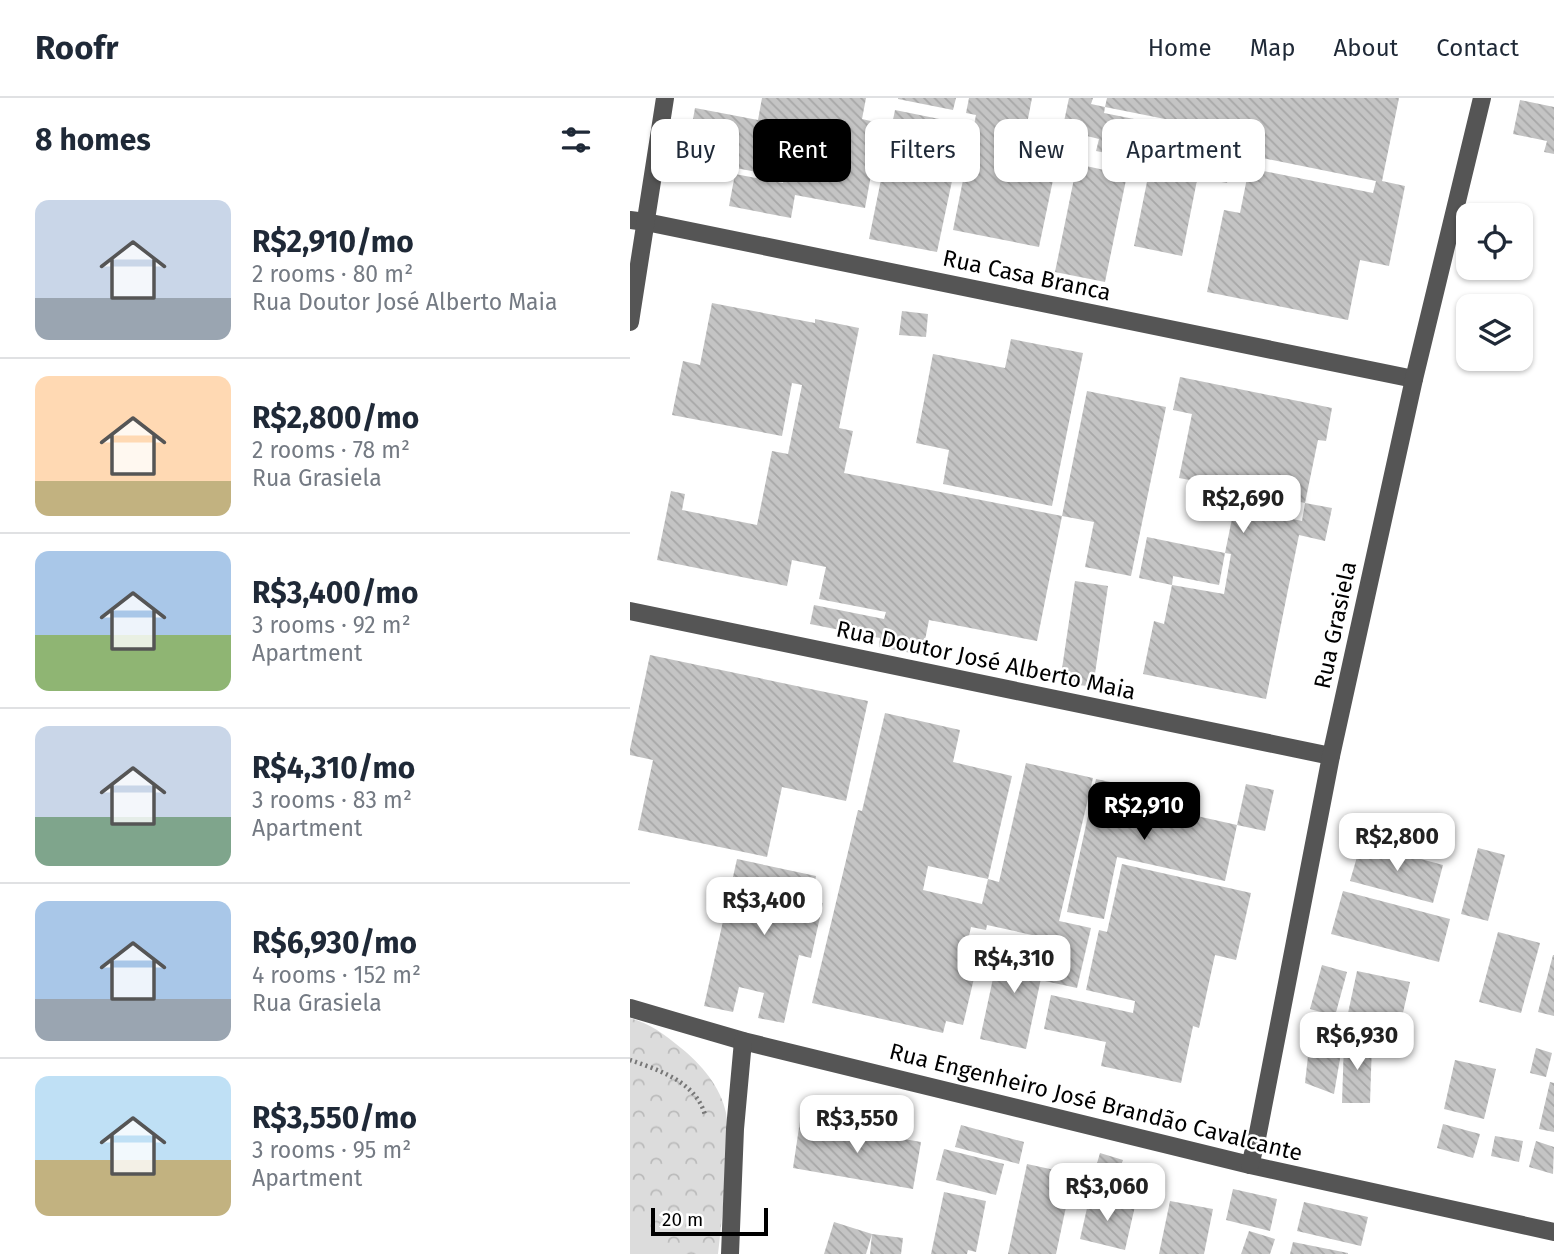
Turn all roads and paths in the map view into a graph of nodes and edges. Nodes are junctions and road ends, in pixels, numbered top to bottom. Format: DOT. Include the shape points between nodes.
graph roads {
  1 [pos="665,98"];
  2 [pos="1482,98"];
  3 [pos="638,221"];
  4 [pos="630,322"];
  5 [pos="1414,379"];
  6 [pos="630,611"];
  7 [pos="1332,756"];
  8 [pos="630,1008"];
  9 [pos="743,1041"];
  10 [pos="630,1060"];
  11 [pos="706,1118"];
  12 [pos="1250,1166"];
  13 [pos="1554,1231"];
  14 [pos="730,1254"];
  1 -- 3 [label="street"];
  2 -- 5 [label="street, Rua Grasiela"];
  3 -- 4 [label="street"];
  3 -- 5 [label="street, Rua Casa Branca"];
  5 -- 7 [label="street, Rua Grasiela"];
  6 -- 7 [label="street, Rua Doutor José Alberto Maia"];
  7 -- 12 [label="street, Rua Grasiela"];
  8 -- 9 [label="street, Rua Engenheiro José Brandão Cavalcante"];
  9 -- 12 [label="street, Rua Engenheiro José Brandão Cavalcante"];
  9 -- 14 [label="street"];
  10 -- 11 [label="path" via="680,1082 694,1094"];
  12 -- 13 [label="street, Rua Engenheiro José Brandão Cavalcante"];
}
